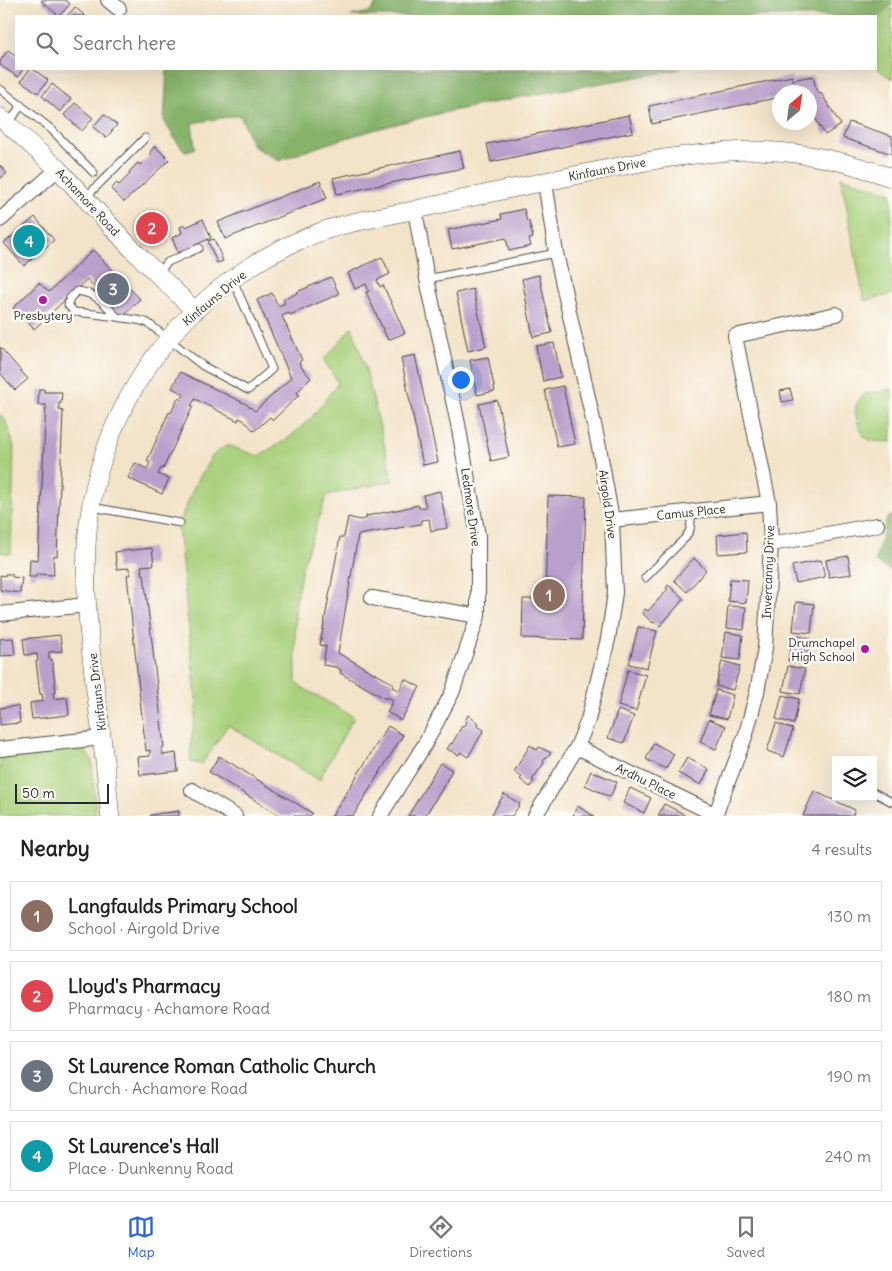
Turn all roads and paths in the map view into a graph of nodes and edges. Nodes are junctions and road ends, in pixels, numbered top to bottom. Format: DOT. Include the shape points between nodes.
graph roads {
  1 [pos="108,0"];
  2 [pos="119,9"];
  3 [pos="0,89"];
  4 [pos="22,104"];
  5 [pos="4,120"];
  6 [pos="146,138"];
  7 [pos="58,169"];
  8 [pos="94,173"];
  9 [pos="892,178"];
  10 [pos="545,182"];
  11 [pos="85,198"];
  12 [pos="414,210"];
  13 [pos="0,220"];
  14 [pos="198,248"];
  15 [pos="556,253"];
  16 [pos="157,274"];
  17 [pos="233,279"];
  18 [pos="427,279"];
  19 [pos="194,311"];
  20 [pos="836,314"];
  21 [pos="117,317"];
  22 [pos="168,338"];
  23 [pos="769,503"];
  24 [pos="91,507"];
  25 [pos="692,511"];
  26 [pos="612,520"];
  27 [pos="180,523"];
  28 [pos="877,525"];
  29 [pos="771,544"];
  30 [pos="645,578"];
  31 [pos="372,598"];
  32 [pos="86,605"];
  33 [pos="0,614"];
  34 [pos="478,616"];
  35 [pos="102,738"];
  36 [pos="577,747"];
  37 [pos="0,749"];
  38 [pos="192,790"];
  39 [pos="877,794"];
  40 [pos="892,802"];
  41 [pos="110,816"];
  42 [pos="235,816"];
  43 [pos="380,816"];
  44 [pos="535,816"];
  45 [pos="715,816"];
  1 -- 2 [label="street"];
  3 -- 4 [label="lane"];
  4 -- 5 [label="lane"];
  4 -- 8 [label="lane"];
  5 -- 7 [label="street, Achamore Road"];
  6 -- 11 [label="lane"];
  7 -- 11 [label="street, Achamore Road"];
  7 -- 13 [label="street"];
  9 -- 10 [label="street, Kinfauns Drive" via="811,155 747,150 679,156"];
  10 -- 12 [label="street, Kinfauns Drive"];
  10 -- 15 [label="street, Airgold Drive"];
  11 -- 16 [label="street, Achamore Road"];
  12 -- 17 [label="street, Kinfauns Drive" via="324,231 289,245"];
  12 -- 18 [label="street, Ledmore Drive"];
  14 -- 16 [label="lane" via="168,262"];
  15 -- 18 [label="lane"];
  15 -- 26 [label="street, Airgold Drive"];
  16 -- 19 [label="street, Achamore Road"];
  17 -- 19 [label="street, Kinfauns Drive"];
  17 -- 22 [label="lane" via="272,369 248,390 203,366"];
  18 -- 34 [label="street, Ledmore Drive" via="478,536"];
  19 -- 22 [label="street, Kinfauns Drive"];
  20 -- 23 [label="street, Invercanny Drive" via="735,336"];
  21 -- 21 [label="lane" via="74,312 68,305 70,298 78,291 88,292 99,298"];
  21 -- 22 [label="lane" via="148,323"];
  22 -- 24 [label="street, Kinfauns Drive" via="120,411 100,465"];
  23 -- 25 [label="street, Camus Place"];
  23 -- 29 [label="street, Invercanny Drive"];
  24 -- 27 [label="lane"];
  24 -- 32 [label="street, Kinfauns Drive"];
  25 -- 26 [label="street, Camus Place"];
  25 -- 30 [label="lane" via="690,530 685,538"];
  26 -- 36 [label="street, Airgold Drive" via="615,593 608,639 588,720"];
  28 -- 29 [label="street"];
  29 -- 45 [label="street, Invercanny Drive" via="765,648 757,692 746,734"];
  31 -- 34 [label="street"];
  32 -- 33 [label="street"];
  32 -- 35 [label="street, Kinfauns Drive"];
  34 -- 43 [label="street, Ledmore Drive" via="452,693"];
  35 -- 37 [label="street"];
  35 -- 41 [label="street, Kinfauns Drive"];
  36 -- 44 [label="street, Airgold Drive"];
  36 -- 45 [label="street, Ardhu Place"];
  38 -- 42 [label="street"];
  39 -- 40 [label="lane"];
}
